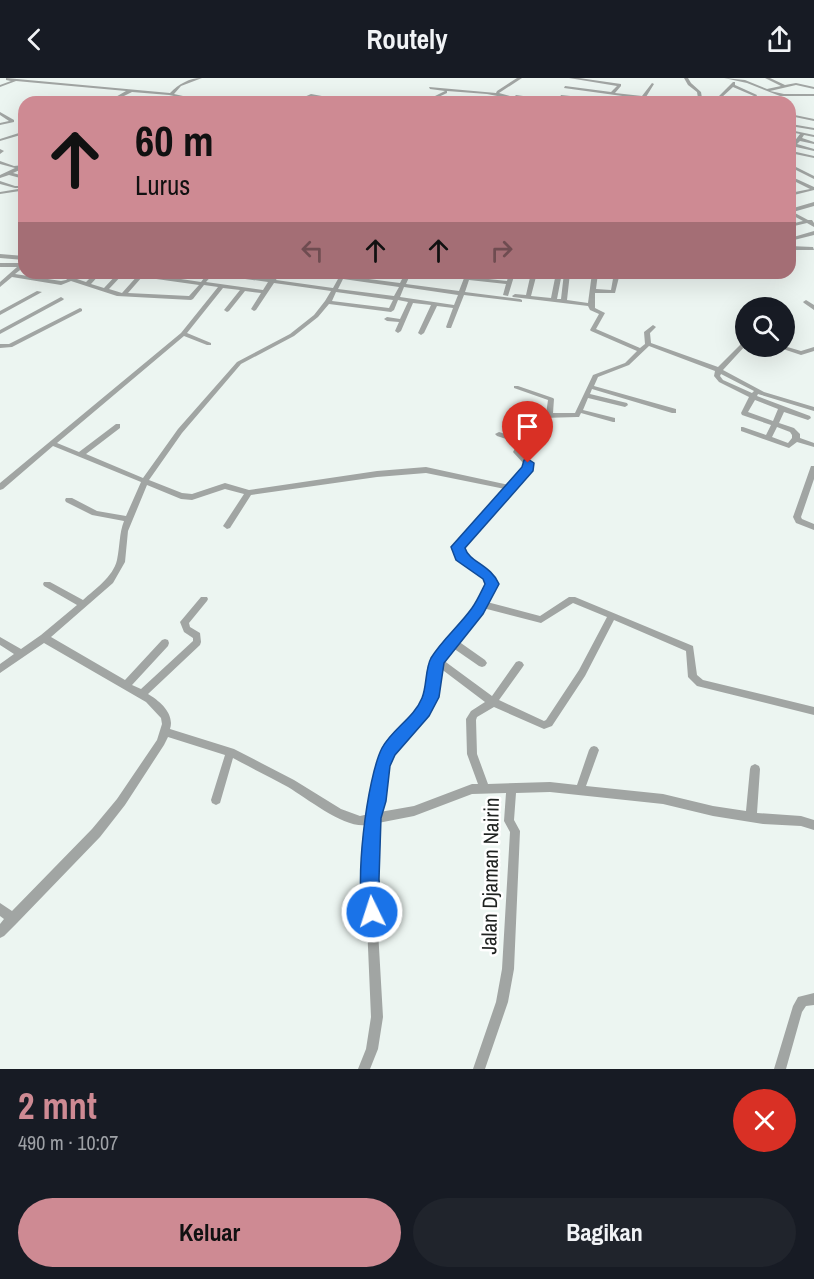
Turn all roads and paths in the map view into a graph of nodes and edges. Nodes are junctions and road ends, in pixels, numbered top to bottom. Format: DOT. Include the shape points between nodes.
graph roads {
  1 [pos="8,78"];
  2 [pos="200,78"];
  3 [pos="506,78"];
  4 [pos="571,78"];
  5 [pos="686,78"];
  6 [pos="726,78"];
  7 [pos="767,78"];
  8 [pos="810,78"];
  9 [pos="519,79"];
  10 [pos="787,79"];
  11 [pos="17,80"];
  12 [pos="735,83"];
  13 [pos="0,84"];
  14 [pos="652,84"];
  15 [pos="796,84"];
  16 [pos="785,86"];
  17 [pos="803,86"];
  18 [pos="565,87"];
  19 [pos="430,88"];
  20 [pos="814,88"];
  21 [pos="766,90"];
  22 [pos="130,91"];
  23 [pos="449,91"];
  24 [pos="745,91"];
  25 [pos="498,92"];
  26 [pos="613,92"];
  27 [pos="171,94"];
  28 [pos="629,95"];
  29 [pos="814,95"];
  30 [pos="120,96"];
  31 [pos="180,96"];
  32 [pos="308,96"];
  33 [pos="317,96"];
  34 [pos="438,96"];
  35 [pos="510,96"];
  36 [pos="560,96"];
  37 [pos="644,96"];
  38 [pos="700,96"];
  39 [pos="721,96"];
  40 [pos="739,96"];
  41 [pos="756,96"];
  42 [pos="779,96"];
  43 [pos="0,113"];
  44 [pos="798,117"];
  45 [pos="796,119"];
  46 [pos="814,120"];
  47 [pos="0,124"];
  48 [pos="796,126"];
  49 [pos="814,129"];
  50 [pos="796,132"];
  51 [pos="803,134"];
  52 [pos="18,135"];
  53 [pos="814,136"];
  54 [pos="0,140"];
  55 [pos="799,140"];
  56 [pos="814,143"];
  57 [pos="796,144"];
  58 [pos="796,146"];
  59 [pos="814,150"];
  60 [pos="796,153"];
  61 [pos="796,154"];
  62 [pos="814,157"];
  63 [pos="0,162"];
  64 [pos="814,163"];
  65 [pos="796,166"];
  66 [pos="18,167"];
  67 [pos="18,169"];
  68 [pos="805,170"];
  69 [pos="9,173"];
  70 [pos="796,173"];
  71 [pos="18,176"];
  72 [pos="814,176"];
  73 [pos="0,179"];
  74 [pos="796,179"];
  75 [pos="799,181"];
  76 [pos="796,182"];
  77 [pos="18,187"];
  78 [pos="18,189"];
  79 [pos="814,189"];
  80 [pos="0,193"];
  81 [pos="796,194"];
  82 [pos="814,204"];
  83 [pos="796,209"];
  84 [pos="796,215"];
  85 [pos="814,219"];
  86 [pos="807,221"];
  87 [pos="796,224"];
  88 [pos="814,225"];
  89 [pos="814,233"];
  90 [pos="796,238"];
  91 [pos="796,248"];
  92 [pos="814,249"];
  93 [pos="0,256"];
  94 [pos="18,258"];
  95 [pos="0,265"];
  96 [pos="18,265"];
  97 [pos="18,269"];
  98 [pos="10,276"];
  99 [pos="18,277"];
  100 [pos="32,279"];
  101 [pos="71,279"];
  102 [pos="93,279"];
  103 [pos="117,279"];
  104 [pos="138,279"];
  105 [pos="161,279"];
  106 [pos="168,279"];
  107 [pos="205,279"];
  108 [pos="258,279"];
  109 [pos="338,279"];
  110 [pos="372,279"];
  111 [pos="406,279"];
  112 [pos="467,279"];
  113 [pos="488,279"];
  114 [pos="510,279"];
  115 [pos="532,279"];
  116 [pos="557,279"];
  117 [pos="566,279"];
  118 [pos="594,279"];
  119 [pos="616,279"];
  120 [pos="181,281"];
  121 [pos="272,281"];
  122 [pos="404,283"];
  123 [pos="509,283"];
  124 [pos="88,284"];
  125 [pos="201,284"];
  126 [pos="0,285"];
  127 [pos="221,287"];
  128 [pos="106,289"];
  129 [pos="243,290"];
  130 [pos="334,290"];
  131 [pos="463,291"];
  132 [pos="593,291"];
  133 [pos="39,292"];
  134 [pos="264,292"];
  135 [pos="124,294"];
  136 [pos="148,295"];
  137 [pos="170,295"];
  138 [pos="506,295"];
  139 [pos="528,297"];
  140 [pos="190,298"];
  141 [pos="397,298"];
  142 [pos="61,299"];
  143 [pos="411,300"];
  144 [pos="554,300"];
  145 [pos="564,300"];
  146 [pos="520,301"];
  147 [pos="328,302"];
  148 [pos="806,302"];
  149 [pos="435,304"];
  150 [pos="591,305"];
  151 [pos="184,307"];
  152 [pos="457,307"];
  153 [pos="814,308"];
  154 [pos="254,309"];
  155 [pos="80,310"];
  156 [pos="227,310"];
  157 [pos="391,310"];
  158 [pos="0,313"];
  159 [pos="402,321"];
  160 [pos="449,327"];
  161 [pos="653,327"];
  162 [pos="398,331"];
  163 [pos="0,332"];
  164 [pos="422,333"];
  165 [pos="183,334"];
  166 [pos="209,344"];
  167 [pos="648,344"];
  168 [pos="0,346"];
  169 [pos="814,349"];
  170 [pos="641,351"];
  171 [pos="795,351"];
  172 [pos="735,352"];
  173 [pos="718,370"];
  174 [pos="516,387"];
  175 [pos="589,391"];
  176 [pos="755,394"];
  177 [pos="625,405"];
  178 [pos="782,409"];
  179 [pos="814,409"];
  180 [pos="580,411"];
  181 [pos="674,411"];
  182 [pos="549,416"];
  183 [pos="808,418"];
  184 [pos="613,420"];
  185 [pos="775,423"];
  186 [pos="118,426"];
  187 [pos="743,429"];
  188 [pos="499,434"];
  189 [pos="768,438"];
  190 [pos="796,439"];
  191 [pos="522,442"];
  192 [pos="51,443"];
  193 [pos="814,445"];
  194 [pos="80,455"];
  195 [pos="814,468"];
  196 [pos="145,481"];
  197 [pos="0,487"];
  198 [pos="511,488"];
  199 [pos="249,493"];
  200 [pos="69,500"];
  201 [pos="128,519"];
  202 [pos="227,526"];
  203 [pos="814,527"];
  204 [pos="47,584"];
  205 [pos="204,599"];
  206 [pos="83,604"];
  207 [pos="482,604"];
  208 [pos="612,615"];
  209 [pos="44,638"];
  210 [pos="0,641"];
  211 [pos="452,642"];
  212 [pos="165,643"];
  213 [pos="22,654"];
  214 [pos="437,661"];
  215 [pos="482,663"];
  216 [pos="519,665"];
  217 [pos="0,669"];
  218 [pos="125,686"];
  219 [pos="142,694"];
  220 [pos="493,702"];
  221 [pos="814,711"];
  222 [pos="166,732"];
  223 [pos="594,750"];
  224 [pos="231,752"];
  225 [pos="755,769"];
  226 [pos="484,788"];
  227 [pos="512,788"];
  228 [pos="580,790"];
  229 [pos="216,800"];
  230 [pos="372,818"];
  231 [pos="751,818"];
  232 [pos="814,825"];
  233 [pos="0,909"];
  234 [pos="13,918"];
  235 [pos="0,932"];
  236 [pos="814,999"];
  237 [pos="364,1069"];
  238 [pos="479,1069"];
  239 [pos="780,1069"];
  1 -- 11 [label="street"];
  1 -- 13 [label="street"];
  2 -- 27 [label="street" via="180,85"];
  3 -- 9 [label="street"];
  4 -- 18 [label="street"];
  4 -- 26 [label="street" via="622,83"];
  5 -- 38 [label="street"];
  6 -- 12 [label="street"];
  7 -- 16 [label="street"];
  8 -- 17 [label="street"];
  9 -- 25 [label="street"];
  10 -- 15 [label="street"];
  11 -- 13 [label="street"];
  11 -- 22 [label="street"];
  12 -- 21 [label="street" via="750,83"];
  12 -- 24 [label="street"];
  12 -- 39 [label="street"];
  12 -- 42 [label="street"];
  14 -- 37 [label="street"];
  15 -- 16 [label="street"];
  15 -- 17 [label="street"];
  16 -- 21 [label="street"];
  17 -- 20 [label="street"];
  18 -- 26 [label="street"];
  18 -- 36 [label="street"];
  19 -- 23 [label="street"];
  21 -- 42 [label="street"];
  22 -- 27 [label="street"];
  22 -- 30 [label="street"];
  23 -- 25 [label="street"];
  23 -- 34 [label="street"];
  24 -- 40 [label="street"];
  24 -- 41 [label="street"];
  25 -- 35 [label="street"];
  26 -- 28 [label="street"];
  27 -- 31 [label="street"];
  28 -- 37 [label="street"];
  29 -- 42 [label="street"];
  32 -- 33 [label="street"];
  43 -- 47 [label="street" via="12,121"];
  44 -- 45 [label="street"];
  44 -- 46 [label="street"];
  48 -- 49 [label="street"];
  50 -- 51 [label="street"];
  51 -- 53 [label="street"];
  51 -- 55 [label="street"];
  52 -- 54 [label="street"];
  55 -- 56 [label="street"];
  55 -- 57 [label="street"];
  58 -- 59 [label="street"];
  60 -- 62 [label="street"];
  61 -- 64 [label="street"];
  63 -- 66 [label="street"];
  65 -- 68 [label="street"];
  67 -- 69 [label="street"];
  68 -- 70 [label="street"];
  68 -- 72 [label="street"];
  69 -- 71 [label="street"];
  69 -- 73 [label="street"];
  73 -- 77 [label="street"];
  74 -- 75 [label="street"];
  75 -- 76 [label="street"];
  75 -- 79 [label="street"];
  78 -- 80 [label="street"];
  79 -- 81 [label="street"];
  82 -- 83 [label="street"];
  84 -- 86 [label="street"];
  85 -- 86 [label="street"];
  86 -- 87 [label="street"];
  86 -- 88 [label="street"];
  89 -- 90 [label="street"];
  91 -- 92 [label="street"];
  93 -- 94 [label="street"];
  95 -- 96 [label="street"];
  97 -- 98 [label="street"];
  98 -- 99 [label="street"];
  98 -- 126 [label="street"];
  100 -- 101 [label="street" via="61,283"];
  101 -- 124 [label="street"];
  102 -- 124 [label="street"];
  103 -- 128 [label="street"];
  104 -- 135 [label="street"];
  105 -- 136 [label="street"];
  106 -- 120 [label="street"];
  107 -- 125 [label="street"];
  108 -- 121 [label="street"];
  109 -- 130 [label="street"];
  110 -- 122 [label="street"];
  111 -- 122 [label="street"];
  112 -- 131 [label="street"];
  113 -- 123 [label="street"];
  114 -- 123 [label="street"];
  115 -- 139 [label="street"];
  116 -- 144 [label="street"];
  117 -- 145 [label="street"];
  118 -- 132 [label="street"];
  119 -- 132 [label="street" via="613,292"];
  120 -- 125 [label="street"];
  120 -- 137 [label="street"];
  121 -- 130 [label="street"];
  121 -- 134 [label="street"];
  122 -- 131 [label="street"];
  122 -- 141 [label="street"];
  123 -- 138 [label="street"];
  124 -- 128 [label="street"];
  125 -- 127 [label="street"];
  125 -- 140 [label="street"];
  127 -- 129 [label="street"];
  127 -- 165 [label="street"];
  128 -- 135 [label="street"];
  129 -- 134 [label="street"];
  129 -- 156 [label="street"];
  130 -- 141 [label="street"];
  130 -- 147 [label="street"];
  131 -- 138 [label="street"];
  131 -- 146 [label="street"];
  131 -- 152 [label="street"];
  132 -- 150 [label="street"];
  133 -- 158 [label="street"];
  134 -- 154 [label="street"];
  135 -- 136 [label="street"];
  136 -- 137 [label="street"];
  137 -- 140 [label="street"];
  138 -- 139 [label="street"];
  139 -- 144 [label="street"];
  140 -- 151 [label="street"];
  141 -- 143 [label="street"];
  141 -- 157 [label="street"];
  142 -- 163 [label="street"];
  143 -- 149 [label="street"];
  143 -- 159 [label="street"];
  144 -- 145 [label="street"];
  145 -- 150 [label="street"];
  147 -- 157 [label="street"];
  147 -- 196 [label="street" via="292,335 239,363 180,431"];
  148 -- 153 [label="street"];
  149 -- 152 [label="street"];
  149 -- 164 [label="street"];
  150 -- 170 [label="street" via="602,312 593,330"];
  152 -- 160 [label="street"];
  155 -- 168 [label="street" via="10,346"];
  157 -- 159 [label="street" via="386,321"];
  159 -- 162 [label="street"];
  161 -- 167 [label="street" via="647,332"];
  165 -- 166 [label="street"];
  165 -- 192 [label="street"];
  167 -- 170 [label="street"];
  167 -- 173 [label="street"];
  169 -- 171 [label="street"];
  170 -- 175 [label="street" via="627,364 595,376"];
  172 -- 173 [label="street"];
  173 -- 176 [label="street" via="718,379"];
  174 -- 182 [label="street" via="551,399"];
  175 -- 177 [label="street"];
  175 -- 180 [label="street"];
  175 -- 181 [label="street"];
  176 -- 178 [label="street"];
  176 -- 179 [label="street"];
  176 -- 185 [label="street" via="744,413"];
  178 -- 183 [label="street"];
  178 -- 185 [label="street"];
  180 -- 182 [label="street"];
  180 -- 184 [label="street"];
  182 -- 191 [label="street" via="538,417"];
  185 -- 189 [label="street"];
  185 -- 190 [label="street" via="795,431"];
  186 -- 194 [label="street"];
  187 -- 189 [label="street"];
  188 -- 191 [label="street"];
  189 -- 190 [label="street" via="789,446"];
  190 -- 193 [label="street"];
  191 -- 198 [label="street" via="517,452 529,465"];
  192 -- 194 [label="street"];
  192 -- 197 [label="street"];
  194 -- 196 [label="street"];
  195 -- 203 [label="street" via="797,517"];
  196 -- 199 [label="street" via="187,497 225,486"];
  196 -- 201 [label="street"];
  198 -- 199 [label="street" via="426,470"];
  198 -- 207 [label="street" via="458,547 461,557 492,581"];
  199 -- 202 [label="street"];
  200 -- 201 [label="street" via="95,513"];
  201 -- 206 [label="street" via="119,569"];
  204 -- 206 [label="street"];
  205 -- 219 [label="street" via="183,622 197,636 197,642"];
  206 -- 209 [label="street"];
  207 -- 208 [label="street" via="541,620 568,600 576,599"];
  207 -- 211 [label="street"];
  208 -- 220 [label="street" via="586,666 549,723 540,724"];
  208 -- 221 [label="street" via="690,649 693,677 700,683"];
  209 -- 213 [label="street"];
  209 -- 218 [label="street"];
  210 -- 213 [label="street"];
  211 -- 214 [label="street"];
  211 -- 215 [label="street"];
  212 -- 218 [label="street"];
  213 -- 217 [label="street"];
  214 -- 220 [label="street"];
  214 -- 230 [label="street" via="428,704 390,750 382,766"];
  216 -- 220 [label="street"];
  218 -- 219 [label="street"];
  219 -- 222 [label="street" via="166,716"];
  220 -- 226 [label="street" via="471,719 472,754"];
  222 -- 224 [label="street"];
  222 -- 234 [label="street" via="121,802"];
  223 -- 228 [label="street"];
  224 -- 229 [label="street"];
  224 -- 230 [label="street" via="338,813 360,821"];
  225 -- 231 [label="street"];
  226 -- 227 [label="street"];
  226 -- 230 [label="street" via="414,811"];
  227 -- 228 [label="street"];
  227 -- 238 [label="street, Jalan Djaman Nairin" via="509,821 515,831 508,969 502,1002"];
  228 -- 231 [label="street" via="663,799"];
  230 -- 237 [label="street" via="370,895 377,1017"];
  231 -- 232 [label="street"];
  233 -- 234 [label="street"];
  234 -- 235 [label="street"];
  236 -- 239 [label="street" via="802,1000 797,1010"];
}
